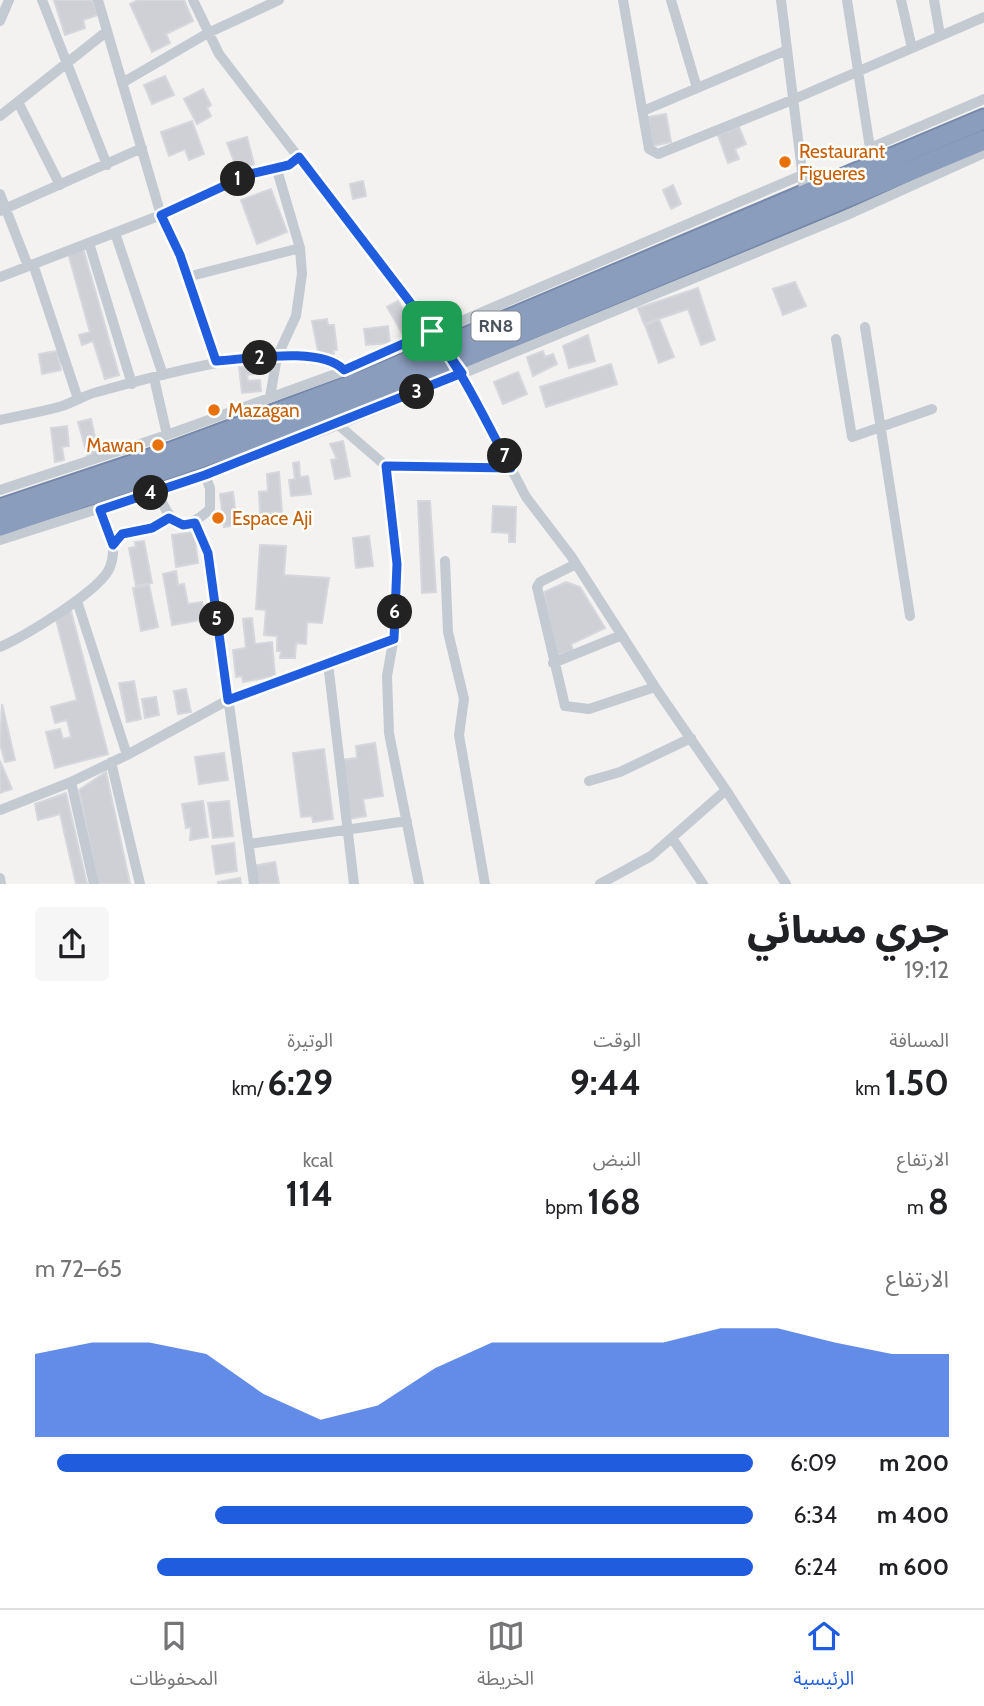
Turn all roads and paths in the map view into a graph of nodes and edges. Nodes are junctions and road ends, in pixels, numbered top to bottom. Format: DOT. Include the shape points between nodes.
graph roads {
  1 [pos="9,0"];
  2 [pos="42,0"];
  3 [pos="98,0"];
  4 [pos="193,0"];
  5 [pos="279,0"];
  6 [pos="623,0"];
  7 [pos="671,0"];
  8 [pos="781,0"];
  9 [pos="847,0"];
  10 [pos="901,0"];
  11 [pos="934,0"];
  12 [pos="984,17"];
  13 [pos="0,21"];
  14 [pos="106,32"];
  15 [pos="208,33"];
  16 [pos="940,35"];
  17 [pos="912,48"];
  18 [pos="787,50"];
  19 [pos="66,64"];
  20 [pos="858,71"];
  21 [pos="122,83"];
  22 [pos="698,88"];
  23 [pos="984,99"];
  24 [pos="792,100"];
  25 [pos="18,102"];
  26 [pos="643,111"];
  27 [pos="0,116"];
  28 [pos="984,119"];
  29 [pos="984,140"];
  30 [pos="142,148"];
  31 [pos="984,153"];
  32 [pos="299,157"];
  33 [pos="872,157"];
  34 [pos="107,165"];
  35 [pos="277,170"];
  36 [pos="802,174"];
  37 [pos="60,185"];
  38 [pos="0,194"];
  39 [pos="805,195"];
  40 [pos="3,209"];
  41 [pos="161,215"];
  42 [pos="115,233"];
  43 [pos="89,243"];
  44 [pos="300,248"];
  45 [pos="31,265"];
  46 [pos="187,276"];
  47 [pos="0,277"];
  48 [pos="865,327"];
  49 [pos="432,331"];
  50 [pos="836,339"];
  51 [pos="277,357"];
  52 [pos="216,361"];
  53 [pos="454,361"];
  54 [pos="344,370"];
  55 [pos="158,377"];
  56 [pos="132,384"];
  57 [pos="270,397"];
  58 [pos="78,399"];
  59 [pos="932,410"];
  60 [pos="0,420"];
  61 [pos="332,420"];
  62 [pos="881,427"];
  63 [pos="167,435"];
  64 [pos="386,466"];
  65 [pos="511,468"];
  66 [pos="205,475"];
  67 [pos="0,490"];
  68 [pos="157,491"];
  69 [pos="0,509"];
  70 [pos="100,510"];
  71 [pos="169,518"];
  72 [pos="195,523"];
  73 [pos="0,526"];
  74 [pos="0,540"];
  75 [pos="113,545"];
  76 [pos="445,561"];
  77 [pos="576,564"];
  78 [pos="77,600"];
  79 [pos="910,616"];
  80 [pos="622,635"];
  81 [pos="394,639"];
  82 [pos="0,647"];
  83 [pos="328,663"];
  84 [pos="553,663"];
  85 [pos="655,687"];
  86 [pos="228,700"];
  87 [pos="691,738"];
  88 [pos="127,755"];
  89 [pos="111,762"];
  90 [pos="589,781"];
  91 [pos="71,782"];
  92 [pos="726,790"];
  93 [pos="0,810"];
  94 [pos="407,821"];
  95 [pos="346,829"];
  96 [pos="672,838"];
  97 [pos="249,844"];
  98 [pos="94,884"];
  99 [pos="139,884"];
  100 [pos="254,884"];
  101 [pos="354,884"];
  102 [pos="419,884"];
  103 [pos="485,884"];
  104 [pos="600,884"];
  105 [pos="703,884"];
  106 [pos="786,884"];
  1 -- 13 [label="street"];
  2 -- 19 [label="street"];
  3 -- 14 [label="street"];
  4 -- 15 [label="street"];
  5 -- 15 [label="street"];
  6 -- 26 [label="street"];
  7 -- 22 [label="street"];
  8 -- 18 [label="street"];
  9 -- 20 [label="street"];
  10 -- 17 [label="street"];
  11 -- 16 [label="street"];
  12 -- 16 [label="street"];
  14 -- 19 [label="street"];
  14 -- 21 [label="street"];
  15 -- 21 [label="street"];
  15 -- 32 [label="street" via="219,54"];
  16 -- 17 [label="street"];
  17 -- 20 [label="street"];
  18 -- 22 [label="street"];
  18 -- 24 [label="street"];
  19 -- 25 [label="street"];
  19 -- 34 [label="street"];
  20 -- 24 [label="street"];
  20 -- 33 [label="street"];
  21 -- 30 [label="street"];
  22 -- 26 [label="street"];
  23 -- 33 [label="street"];
  24 -- 26 [label="street" via="663,154 649,149"];
  24 -- 36 [label="street"];
  25 -- 27 [label="street"];
  25 -- 37 [label="street"];
  28 -- 33 [label="highway, RN8"];
  29 -- 53 [label="highway, RN8"];
  30 -- 34 [label="street"];
  30 -- 41 [label="street"];
  31 -- 53 [label="street" via="845,216"];
  32 -- 35 [label="street"];
  32 -- 49 [label="street"];
  33 -- 39 [label="highway, RN8"];
  34 -- 37 [label="street"];
  35 -- 41 [label="street" via="250,174"];
  35 -- 44 [label="street"];
  36 -- 39 [label="street"];
  36 -- 49 [label="street"];
  37 -- 40 [label="street"];
  38 -- 40 [label="street"];
  39 -- 53 [label="highway, RN8"];
  40 -- 45 [label="street"];
  41 -- 42 [label="street"];
  41 -- 46 [label="street"];
  42 -- 43 [label="street"];
  42 -- 55 [label="street"];
  43 -- 45 [label="street"];
  43 -- 56 [label="street"];
  44 -- 46 [label="street"];
  44 -- 51 [label="street" via="302,274 296,316"];
  45 -- 47 [label="street"];
  45 -- 58 [label="street"];
  46 -- 52 [label="street"];
  48 -- 62 [label="street"];
  49 -- 53 [label="street"];
  49 -- 54 [label="street"];
  50 -- 62 [label="street" via="852,437"];
  51 -- 52 [label="street"];
  51 -- 54 [label="street" via="327,358"];
  51 -- 57 [label="street"];
  52 -- 55 [label="street"];
  53 -- 61 [label="highway, RN8"];
  53 -- 65 [label="street"];
  53 -- 69 [label="highway, RN8" via="274,415"];
  54 -- 57 [label="street"];
  55 -- 56 [label="street"];
  55 -- 63 [label="street"];
  56 -- 58 [label="street"];
  57 -- 63 [label="street"];
  58 -- 60 [label="street"];
  59 -- 62 [label="street"];
  61 -- 64 [label="street"];
  61 -- 66 [label="street"];
  61 -- 73 [label="highway, RN8"];
  62 -- 79 [label="street"];
  63 -- 67 [label="street"];
  64 -- 65 [label="street"];
  64 -- 81 [label="street" via="397,564"];
  65 -- 77 [label="street" via="526,497"];
  66 -- 68 [label="street"];
  66 -- 72 [label="street" via="210,509"];
  68 -- 70 [label="street"];
  68 -- 71 [label="street"];
  70 -- 74 [label="street"];
  70 -- 75 [label="street"];
  71 -- 72 [label="street" via="183,525"];
  71 -- 75 [label="street" via="152,528 122,534"];
  72 -- 86 [label="street" via="208,553"];
  75 -- 78 [label="street" via="110,569"];
  76 -- 103 [label="street" via="448,632 464,699 459,736"];
  77 -- 80 [label="street"];
  77 -- 84 [label="street" via="537,587"];
  78 -- 82 [label="street"];
  78 -- 88 [label="street"];
  80 -- 84 [label="street"];
  80 -- 85 [label="street"];
  81 -- 83 [label="street"];
  81 -- 94 [label="street" via="387,676 389,733"];
  83 -- 86 [label="street"];
  83 -- 95 [label="street"];
  84 -- 85 [label="street" via="561,697 569,708 589,709"];
  85 -- 87 [label="street"];
  86 -- 88 [label="street"];
  86 -- 97 [label="street"];
  87 -- 90 [label="street" via="635,766"];
  87 -- 92 [label="street"];
  88 -- 89 [label="street"];
  89 -- 91 [label="street"];
  89 -- 99 [label="street"];
  91 -- 93 [label="street"];
  91 -- 98 [label="street"];
  92 -- 96 [label="street"];
  92 -- 106 [label="street"];
  94 -- 95 [label="street"];
  94 -- 102 [label="street"];
  95 -- 97 [label="street"];
  95 -- 101 [label="street"];
  96 -- 104 [label="street" via="651,856"];
  96 -- 105 [label="street"];
  97 -- 100 [label="street"];
}
